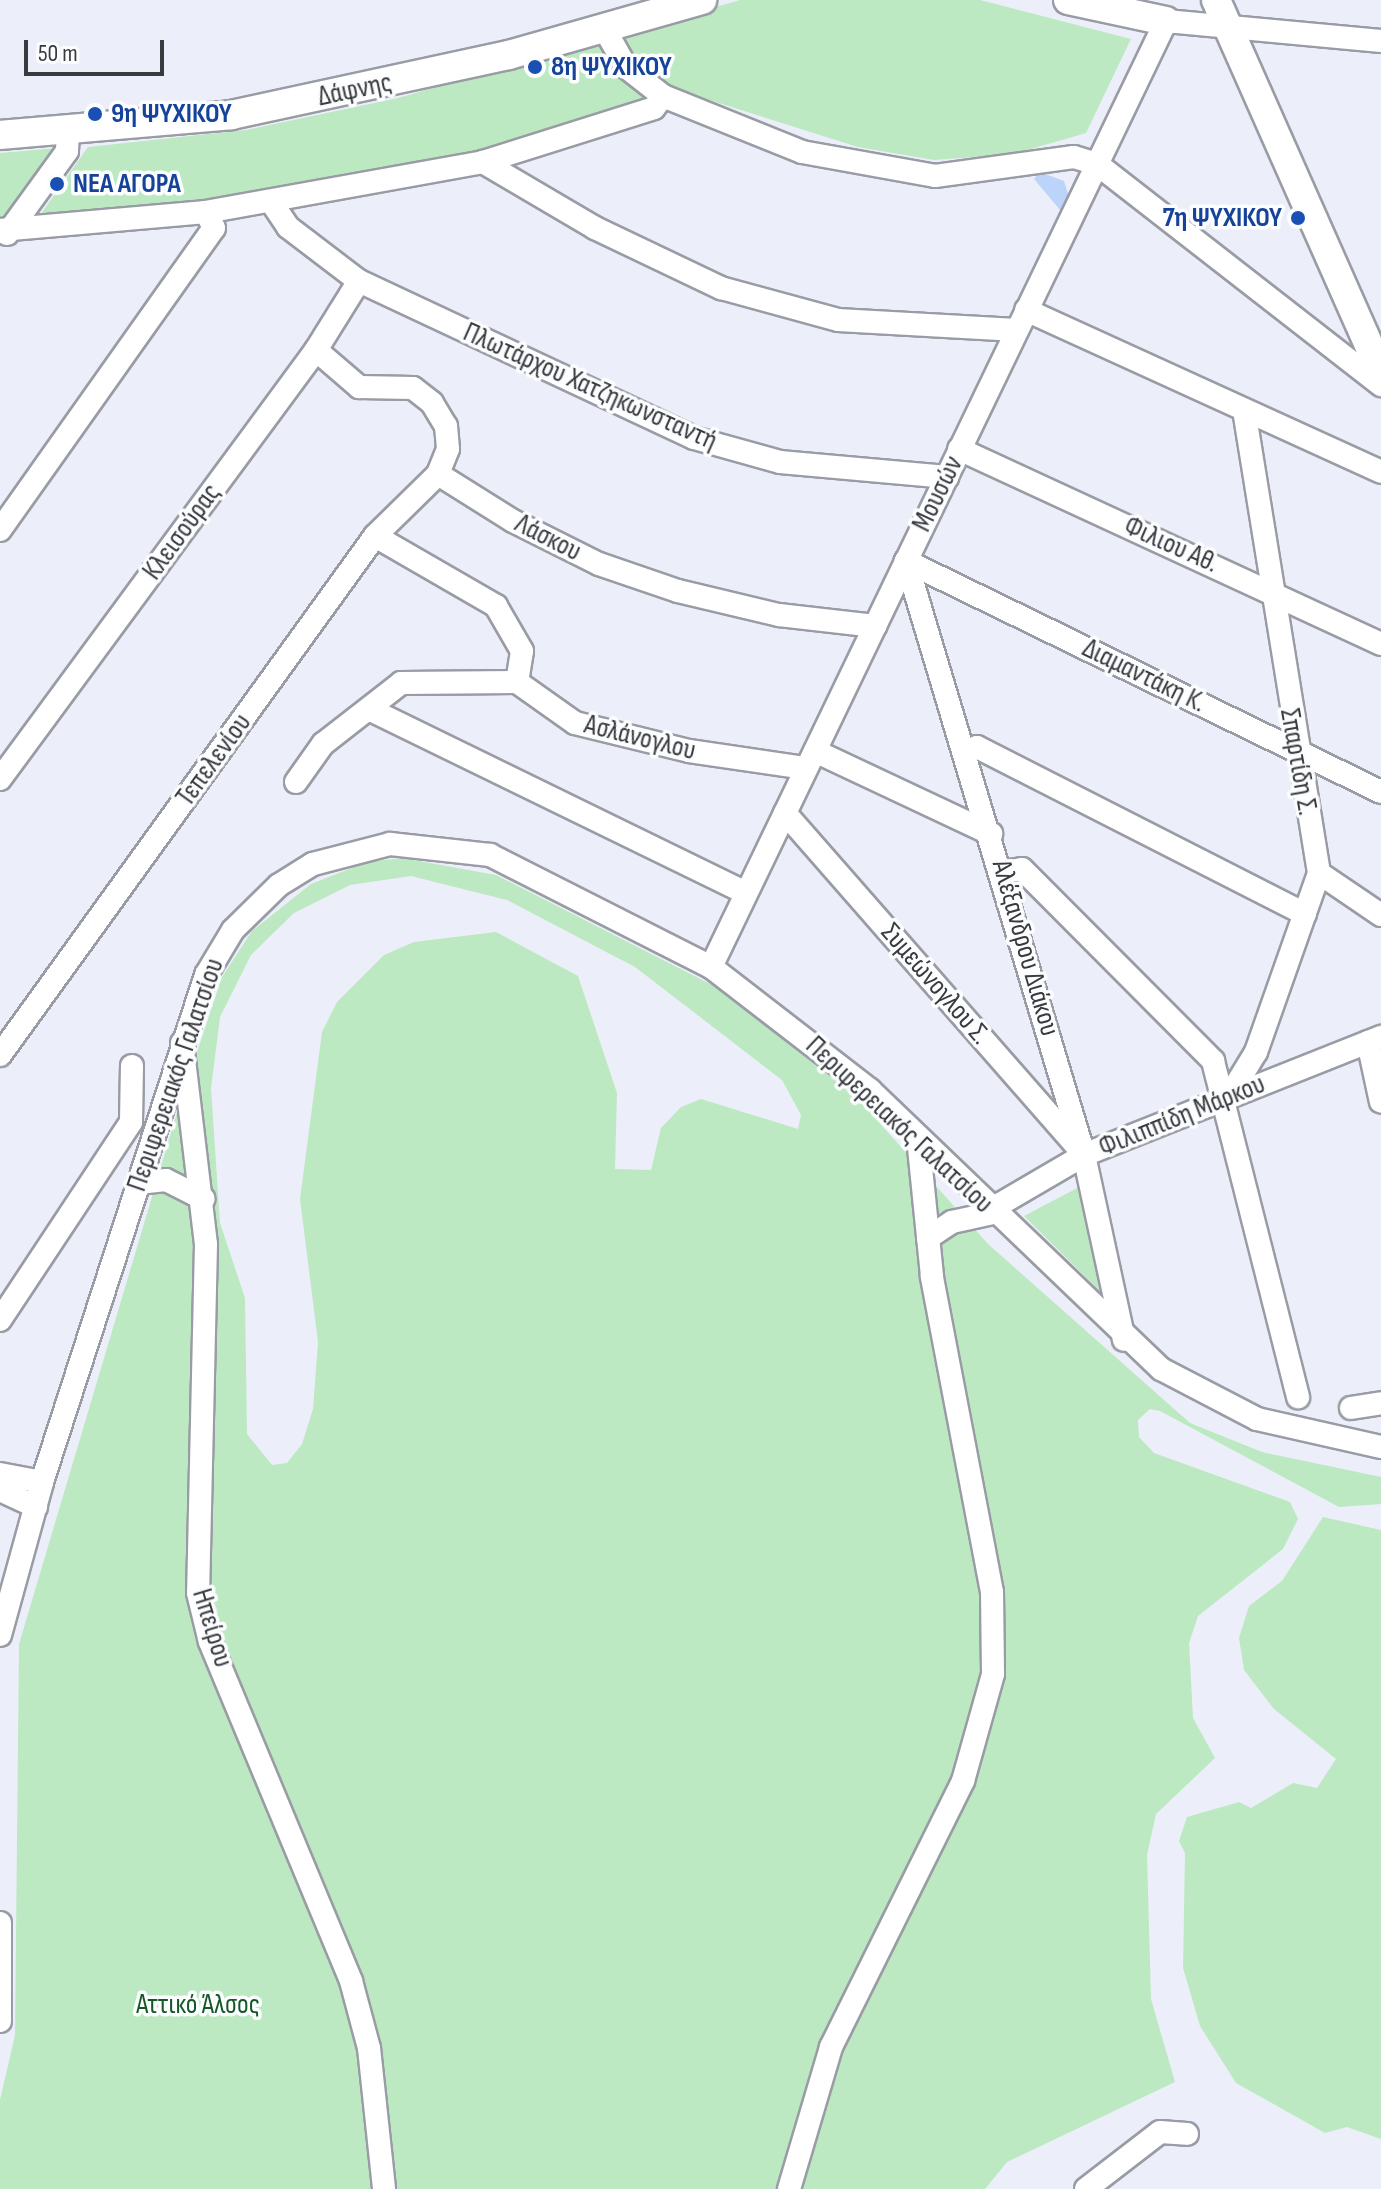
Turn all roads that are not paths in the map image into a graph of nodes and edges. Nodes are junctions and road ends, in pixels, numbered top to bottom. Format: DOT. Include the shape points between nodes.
graph roads {
  1 [pos="702,0"];
  2 [pos="1068,0"];
  3 [pos="1140,0"];
  4 [pos="1216,0"];
  5 [pos="1099,8"];
  6 [pos="1166,21"];
  7 [pos="604,28"];
  8 [pos="1226,29"];
  9 [pos="1381,41"];
  10 [pos="663,96"];
  11 [pos="68,129"];
  12 [pos="0,135"];
  13 [pos="483,162"];
  14 [pos="1097,164"];
  15 [pos="272,203"];
  16 [pos="206,212"];
  17 [pos="4,234"];
  18 [pos="359,281"];
  19 [pos="1022,320"];
  20 [pos="316,350"];
  21 [pos="1381,373"];
  22 [pos="1381,385"];
  23 [pos="1244,410"];
  24 [pos="959,449"];
  25 [pos="1381,472"];
  26 [pos="438,474"];
  27 [pos="947,477"];
  28 [pos="0,530"];
  29 [pos="375,536"];
  30 [pos="906,561"];
  31 [pos="1268,588"];
  32 [pos="875,626"];
  33 [pos="1381,644"];
  34 [pos="517,682"];
  35 [pos="371,710"];
  36 [pos="1295,750"];
  37 [pos="968,751"];
  38 [pos="810,759"];
  39 [pos="0,779"];
  40 [pos="296,782"];
  41 [pos="1381,792"];
  42 [pos="785,813"];
  43 [pos="991,834"];
  44 [pos="1003,872"];
  45 [pos="1319,873"];
  46 [pos="746,893"];
  47 [pos="1305,914"];
  48 [pos="1381,915"];
  49 [pos="711,967"];
  50 [pos="1374,1040"];
  51 [pos="182,1042"];
  52 [pos="0,1055"];
  53 [pos="132,1066"];
  54 [pos="1228,1098"];
  55 [pos="1381,1102"];
  56 [pos="917,1137"];
  57 [pos="1084,1155"];
  58 [pos="138,1183"];
  59 [pos="204,1199"];
  60 [pos="991,1211"];
  61 [pos="928,1238"];
  62 [pos="0,1320"];
  63 [pos="1124,1340"];
  64 [pos="1298,1397"];
  65 [pos="1381,1403"];
  66 [pos="1351,1408"];
  67 [pos="1381,1439"];
  68 [pos="1351,1440"];
  69 [pos="1381,1447"];
  70 [pos="0,1474"];
  71 [pos="42,1482"];
  72 [pos="0,1490"];
  73 [pos="36,1507"];
  74 [pos="0,1635"];
  75 [pos="0,1923"];
  76 [pos="0,2021"];
  77 [pos="1187,2134"];
  78 [pos="384,2189"];
  79 [pos="789,2189"];
  80 [pos="1086,2189"];
  1 -- 7 [label="main road, Δάφνης"];
  2 -- 5 [label="main road"];
  3 -- 5 [label="main road"];
  4 -- 8 [label="main road"];
  5 -- 6 [label="main road"];
  6 -- 8 [label="street"];
  6 -- 14 [label="street, Μουσών"];
  7 -- 10 [label="street" via="626,67"];
  7 -- 11 [label="main road, Δάφνης" via="245,112"];
  8 -- 9 [label="street"];
  8 -- 21 [label="main road"];
  10 -- 13 [label="street" via="654,108"];
  10 -- 14 [label="street" via="802,152 874,170 935,176 1074,157"];
  11 -- 12 [label="main road, Δάφνης"];
  11 -- 17 [label="street" via="67,151"];
  13 -- 15 [label="street"];
  13 -- 19 [label="street" via="595,228 721,288 838,320"];
  14 -- 19 [label="street, Μουσών"];
  14 -- 22 [label="street"];
  15 -- 16 [label="street"];
  15 -- 18 [label="street, Πλωτάρχου Χατζηκωνσταντή" via="288,227"];
  16 -- 17 [label="street"];
  16 -- 28 [label="street" via="214,228"];
  18 -- 20 [label="street, Κλεισούρας"];
  18 -- 27 [label="street, Πλωτάρχου Χατζηκωνσταντή" via="694,438 780,462"];
  19 -- 23 [label="street"];
  19 -- 24 [label="street, Μουσών"];
  20 -- 26 [label="street" via="359,387 413,388 432,403 447,438"];
  20 -- 39 [label="street, Κλεισούρας"];
  23 -- 25 [label="street"];
  23 -- 31 [label="street, Σπαρτίδη Σ."];
  24 -- 27 [label="street, Μουσών"];
  24 -- 31 [label="street, Φιλιου Αθ."];
  26 -- 29 [label="street, Τεπελενίου"];
  26 -- 32 [label="street, Λάσκου" via="599,564 779,615"];
  27 -- 30 [label="street, Μουσών"];
  29 -- 34 [label="street" via="496,606 522,651"];
  29 -- 52 [label="street, Τεπελενίου"];
  30 -- 32 [label="street, Μουσών"];
  30 -- 36 [label="street, Διαμαντάκη Κ."];
  30 -- 37 [label="street, Αλέξανδρου Διάκου"];
  31 -- 33 [label="street, Φιλιου Αθ."];
  31 -- 36 [label="street, Σπαρτίδη Σ."];
  32 -- 38 [label="street, Μουσών"];
  34 -- 35 [label="street" via="401,683"];
  34 -- 38 [label="street, Ασλάνογλου" via="575,723 689,751"];
  35 -- 40 [label="street" via="323,744"];
  35 -- 46 [label="street"];
  36 -- 41 [label="street, Διαμαντάκη Κ."];
  36 -- 45 [label="street, Σπαρτίδη Σ."];
  37 -- 43 [label="street, Αλέξανδρου Διάκου"];
  37 -- 47 [label="street" via="977,747"];
  38 -- 42 [label="street, Μουσών"];
  38 -- 43 [label="street, Ασλάνογλου"];
  42 -- 46 [label="street, Μουσών"];
  42 -- 57 [label="street, Συμεώνογλου Σ."];
  43 -- 44 [label="street, Αλέξανδρου Διάκου"];
  44 -- 54 [label="street" via="1022,869 1202,1050"];
  44 -- 57 [label="street, Αλέξανδρου Διάκου"];
  45 -- 47 [label="street, Σπαρτίδη Σ."];
  45 -- 48 [label="street"];
  46 -- 49 [label="street, Μουσών"];
  47 -- 54 [label="street, Σπαρτίδη Σ." via="1256,1052"];
  49 -- 51 [label="street, Περιφερειακός Γαλατσίου" via="490,855 390,844 313,864 244,917 206,975"];
  49 -- 56 [label="street, Περιφερειακός Γαλατσίου" via="792,1025"];
  50 -- 54 [label="street, Φιλιππίδη Μάρκου"];
  50 -- 55 [label="street"];
  51 -- 58 [label="street, Περιφερειακός Γαλατσίου"];
  51 -- 59 [label="street, Ηπείρου"];
  53 -- 62 [label="street" via="131,1122"];
  54 -- 57 [label="street, Φιλιππίδη Μάρκου"];
  54 -- 64 [label="street"];
  56 -- 60 [label="street, Περιφερειακός Γαλατσίου"];
  56 -- 61 [label="street"];
  57 -- 60 [label="street, Φιλιππίδη Μάρκου"];
  57 -- 63 [label="street, Αλέξανδρου Διάκου"];
  58 -- 59 [label="street" via="166,1180"];
  58 -- 71 [label="street, Περιφερειακός Γαλατσίου"];
  59 -- 78 [label="street, Ηπείρου" via="199,1601 351,1981 369,2048"];
  60 -- 61 [label="street, Φιλιππίδη Μάρκου" via="952,1222"];
  60 -- 63 [label="street, Περιφερειακός Γαλατσίου"];
  61 -- 79 [label="street" via="992,1592 993,1674 963,1781 831,2047"];
  63 -- 68 [label="street, Περιφερειακός Γαλατσίου" via="1222,1406"];
  65 -- 66 [label="street"];
  67 -- 68 [label="street"];
  68 -- 69 [label="street, Περιφερειακός Γαλατσίου"];
  70 -- 71 [label="street"];
  71 -- 73 [label="street, Περιφερειακός Γαλατσίου"];
  72 -- 73 [label="street"];
  73 -- 74 [label="street, Περιφερειακός Γαλατσίου"];
  75 -- 76 [label="street"];
  77 -- 80 [label="street" via="1160,2132 1129,2161"];
}
